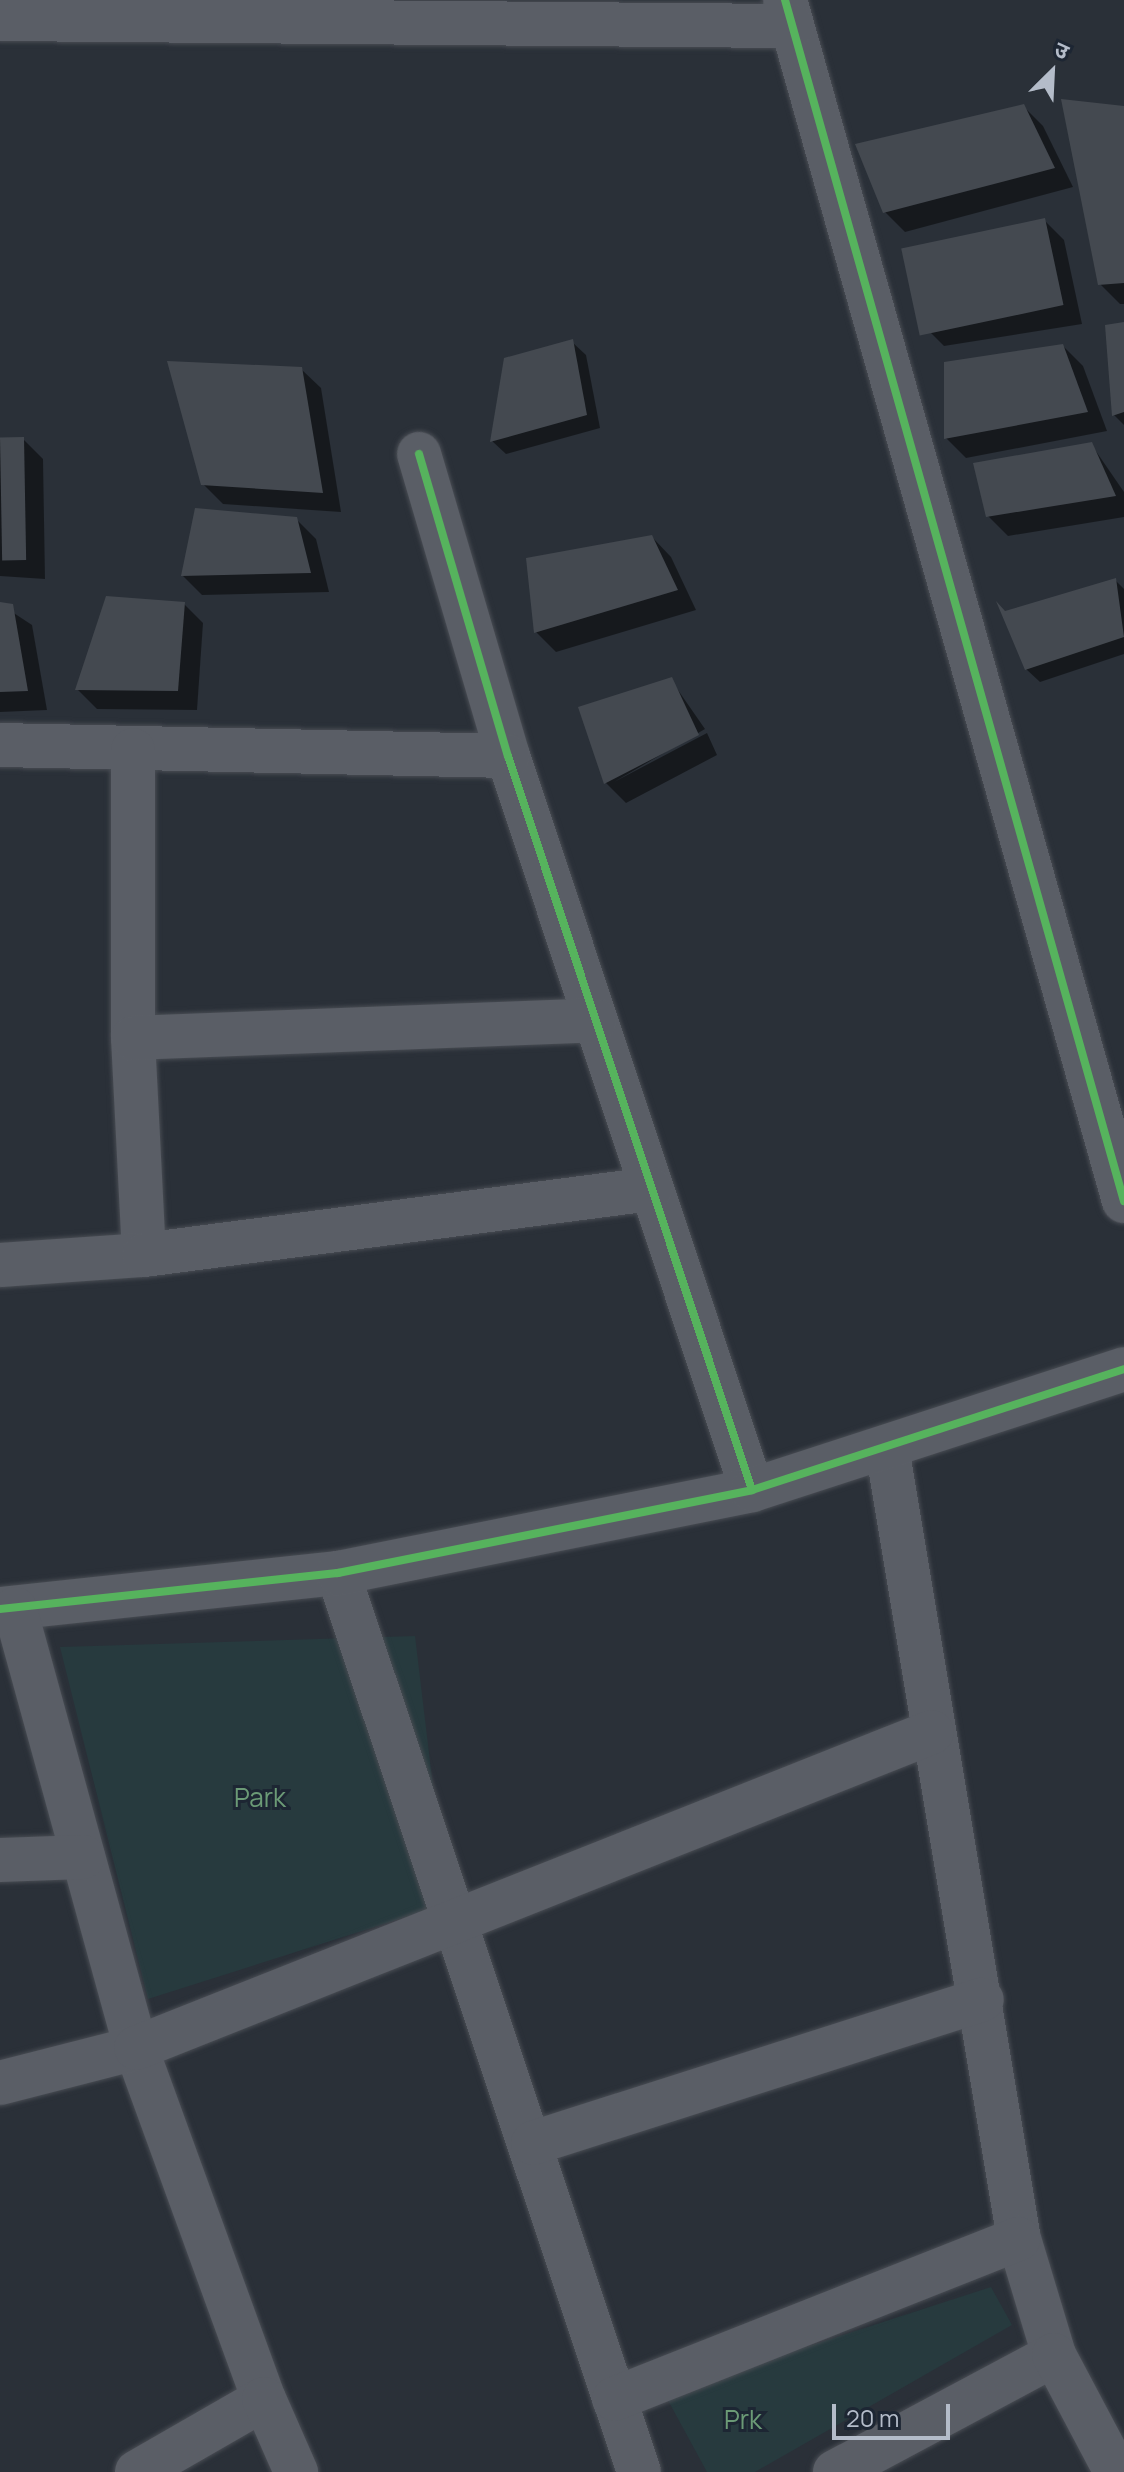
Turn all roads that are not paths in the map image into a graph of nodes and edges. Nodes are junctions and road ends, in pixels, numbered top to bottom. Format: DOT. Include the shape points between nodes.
graph roads {
  1 [pos="788,13"];
  2 [pos="0,19"];
  3 [pos="419,454"];
  4 [pos="0,745"];
  5 [pos="133,750"];
  6 [pos="508,756"];
  7 [pos="595,1020"];
  8 [pos="133,1038"];
  9 [pos="651,1189"];
  10 [pos="1124,1201"];
  11 [pos="144,1255"];
  12 [pos="0,1265"];
  13 [pos="1124,1369"];
  14 [pos="887,1448"];
  15 [pos="752,1490"];
  16 [pos="338,1573"];
  17 [pos="7,1609"];
  18 [pos="932,1732"];
  19 [pos="83,1857"];
  20 [pos="0,1860"];
  21 [pos="451,1919"];
  22 [pos="982,2000"];
  23 [pos="136,2048"];
  24 [pos="0,2083"];
  25 [pos="533,2143"];
  26 [pos="1019,2239"];
  27 [pos="1054,2355"];
  28 [pos="264,2399"];
  29 [pos="614,2399"];
  30 [pos="137,2472"];
  31 [pos="296,2472"];
  32 [pos="639,2472"];
  33 [pos="835,2472"];
  34 [pos="1116,2472"];
  1 -- 2 [label="street"];
  1 -- 10 [label="street"];
  3 -- 6 [label="street"];
  4 -- 5 [label="street"];
  5 -- 6 [label="street"];
  5 -- 8 [label="street"];
  6 -- 7 [label="street"];
  7 -- 8 [label="street"];
  7 -- 9 [label="street"];
  8 -- 11 [label="street"];
  9 -- 11 [label="street"];
  9 -- 15 [label="street"];
  11 -- 12 [label="street"];
  13 -- 14 [label="street"];
  14 -- 15 [label="street"];
  14 -- 18 [label="street"];
  15 -- 16 [label="street"];
  16 -- 17 [label="street"];
  16 -- 21 [label="street"];
  17 -- 19 [label="street"];
  18 -- 21 [label="street"];
  18 -- 22 [label="street"];
  19 -- 20 [label="street"];
  19 -- 23 [label="street"];
  21 -- 23 [label="street"];
  21 -- 25 [label="street"];
  22 -- 25 [label="street"];
  22 -- 26 [label="street"];
  23 -- 24 [label="street"];
  23 -- 28 [label="street"];
  25 -- 29 [label="street"];
  26 -- 27 [label="street"];
  26 -- 29 [label="street"];
  27 -- 33 [label="street"];
  27 -- 34 [label="street"];
  28 -- 30 [label="street"];
  28 -- 31 [label="street"];
  29 -- 32 [label="street"];
}
